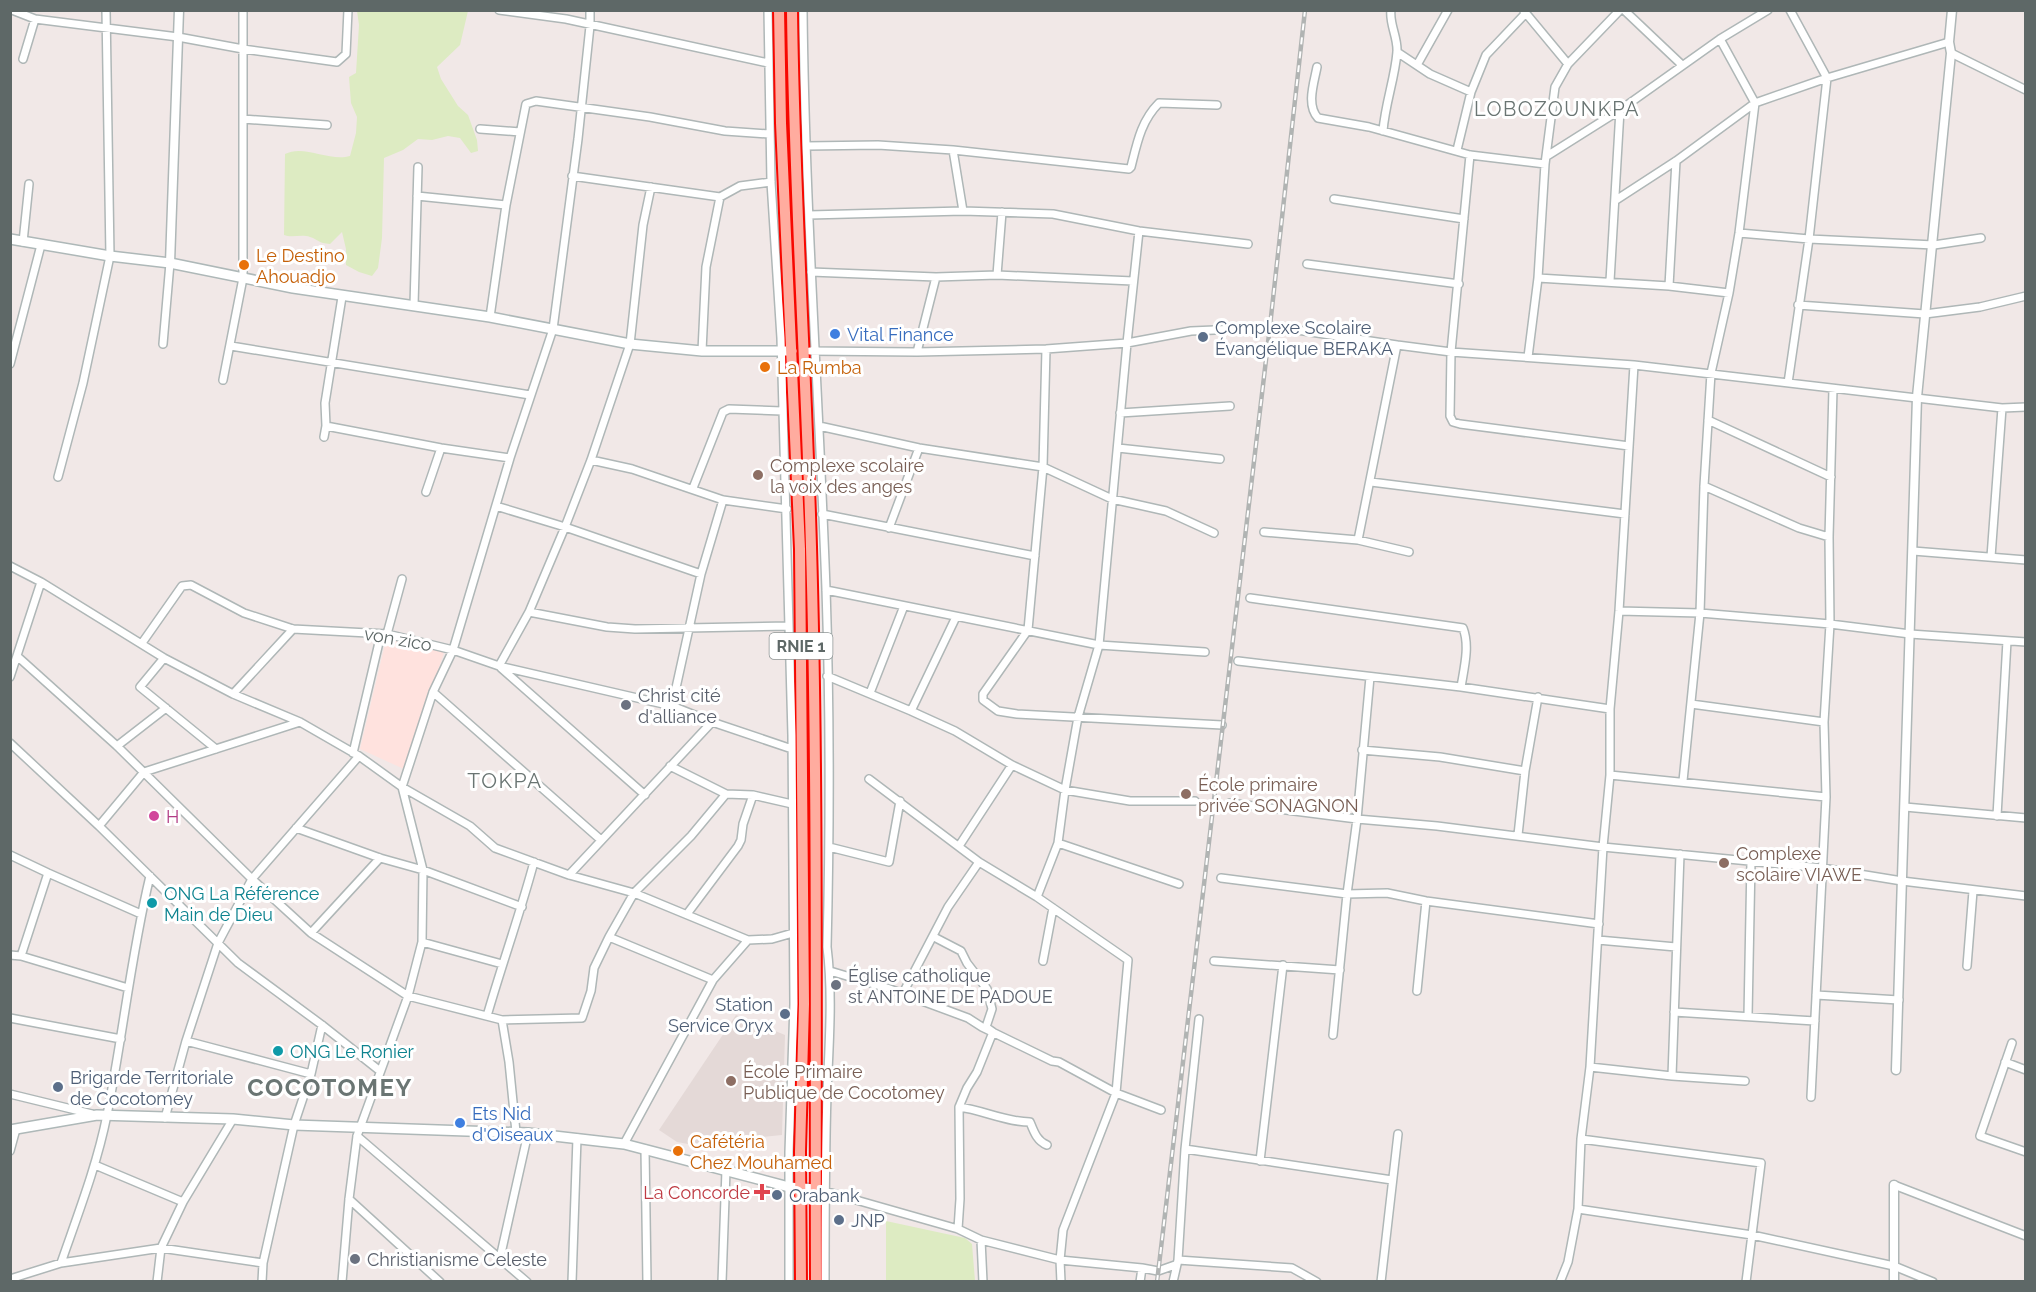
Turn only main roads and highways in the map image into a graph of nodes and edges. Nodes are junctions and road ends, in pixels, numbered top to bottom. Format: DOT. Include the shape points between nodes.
graph roads {
  1 [pos="779,10"];
  2 [pos="792,10"];
  3 [pos="10,239"];
  4 [pos="786,352"];
  5 [pos="13,1130"];
  6 [pos="795,1187"];
  7 [pos="820,1190"];
  8 [pos="801,1281"];
  9 [pos="816,1281"];
  1 -- 4 [label="highway, RNIE 1"];
  2 -- 7 [label="highway, RNIE 1" via="794,123 810,351"];
  3 -- 4 [label="main road" via="170,262 342,297 490,317 630,344 702,351"];
  4 -- 6 [label="highway, RNIE 1" via="800,549 804,1004"];
  5 -- 6 [label="main road" via="97,1115 233,1119 358,1131 516,1132 624,1144"];
  6 -- 7 [label="main road"];
  6 -- 8 [label="highway, RNIE 1"];
  7 -- 9 [label="highway, RNIE 1"];
}
